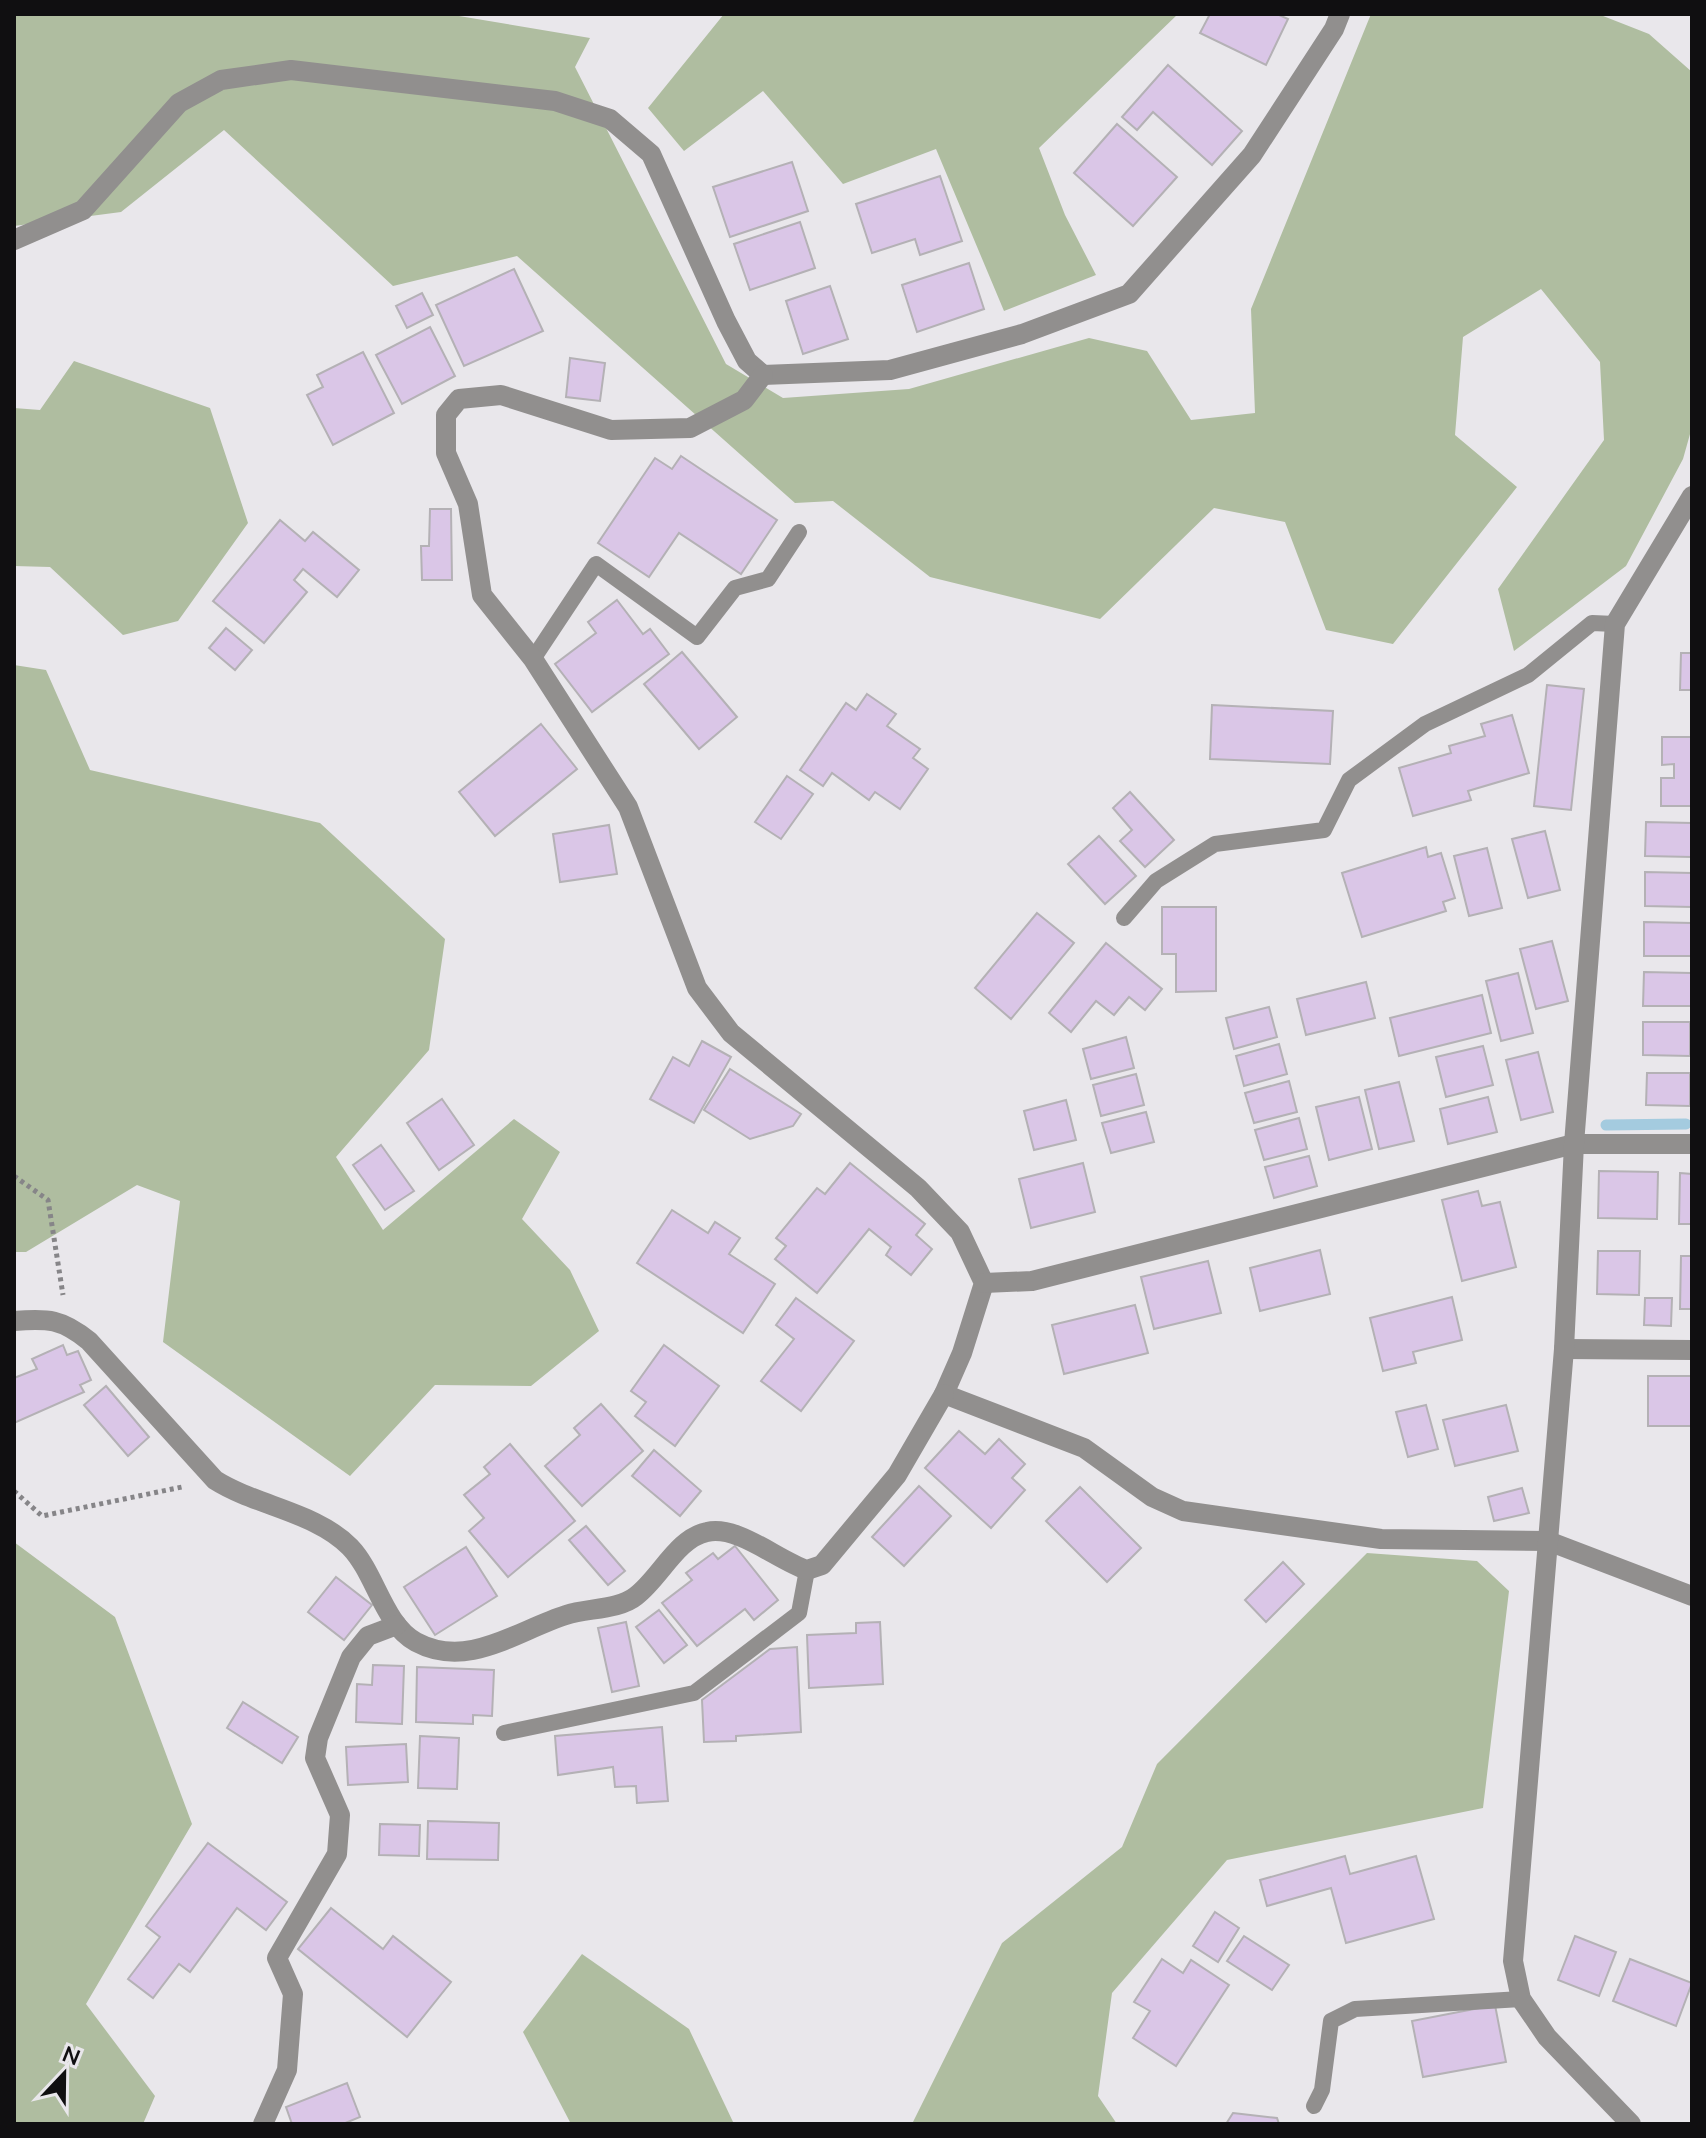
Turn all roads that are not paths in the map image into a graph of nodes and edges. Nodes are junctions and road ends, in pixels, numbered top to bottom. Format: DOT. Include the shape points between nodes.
graph roads {
  1 [pos="1340,14"];
  2 [pos="14,240"];
  3 [pos="763,375"];
  4 [pos="1692,496"];
  5 [pos="799,532"];
  6 [pos="1615,624"];
  7 [pos="533,659"];
  8 [pos="1124,918"];
  9 [pos="1574,1144"];
  10 [pos="1692,1144"];
  11 [pos="984,1283"];
  12 [pos="14,1321"];
  13 [pos="1564,1349"];
  14 [pos="1692,1350"];
  15 [pos="944,1394"];
  16 [pos="1548,1541"];
  17 [pos="807,1570"];
  18 [pos="1692,1596"];
  19 [pos="397,1625"];
  20 [pos="504,1733"];
  21 [pos="1521,1999"];
  22 [pos="1314,2106"];
  23 [pos="263,2124"];
  24 [pos="1631,2124"];
  1 -- 3 [label="street" via="1252,155 1129,294 1022,334 890,370"];
  2 -- 3 [label="street" via="83,210 179,103 221,80 291,70 555,101 610,119 651,154 726,321 747,361"];
  3 -- 7 [label="street" via="744,400 690,428 611,430 501,395 459,399 446,415 446,453 468,504 482,595"];
  4 -- 6 [label="street"];
  5 -- 7 [label="lane" via="768,579 735,588 697,637 596,564"];
  6 -- 8 [label="lane" via="1592,623 1528,675 1425,724 1349,780 1324,830 1215,844 1156,881"];
  6 -- 9 [label="street"];
  7 -- 11 [label="street" via="628,807 697,988 731,1033 918,1188 960,1232"];
  9 -- 10 [label="street"];
  9 -- 11 [label="street" via="1032,1281"];
  9 -- 13 [label="street"];
  11 -- 15 [label="street"];
  12 -- 19 [label="street" via="67,1323 215,1480 324,1529 351,1548"];
  13 -- 14 [label="street"];
  13 -- 16 [label="street"];
  15 -- 16 [label="street" via="1084,1448 1152,1497 1183,1511 1381,1539"];
  15 -- 17 [label="street" via="897,1475 822,1565"];
  16 -- 18 [label="street"];
  16 -- 21 [label="street" via="1513,1961"];
  17 -- 19 [label="street" via="725,1530 706,1532 687,1541 633,1599 570,1614 490,1647 440,1649 415,1641"];
  17 -- 20 [label="lane" via="799,1613 694,1693"];
  19 -- 23 [label="street" via="368,1636 351,1657 318,1738 315,1758 340,1815 337,1854 277,1958 293,1994 287,2070"];
  21 -- 22 [label="lane" via="1355,2009 1331,2021 1326,2068"];
  21 -- 24 [label="street" via="1547,2037"];
}
